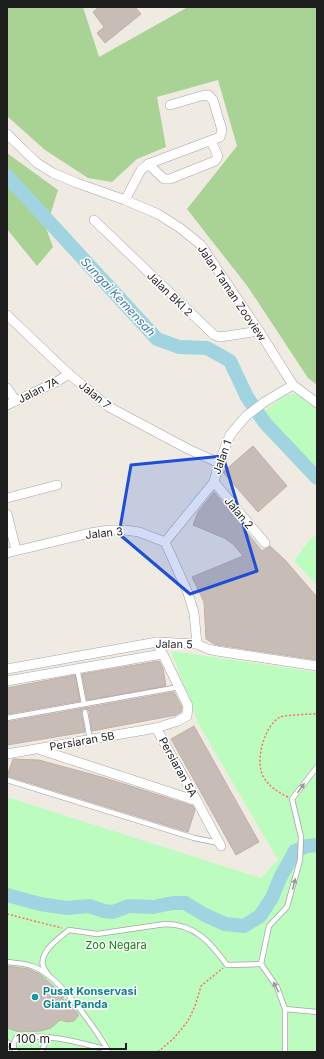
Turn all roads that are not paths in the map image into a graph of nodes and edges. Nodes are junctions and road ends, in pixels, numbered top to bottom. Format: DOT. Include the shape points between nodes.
graph roads {
  1 [pos="170,105"];
  2 [pos="7,134"];
  3 [pos="211,141"];
  4 [pos="148,164"];
  5 [pos="125,200"];
  6 [pos="94,220"];
  7 [pos="7,315"];
  8 [pos="259,332"];
  9 [pos="69,374"];
  10 [pos="293,385"];
  11 [pos="7,388"];
  12 [pos="16,401"];
  13 [pos="317,403"];
  14 [pos="7,405"];
  15 [pos="219,463"];
  16 [pos="214,482"];
  17 [pos="56,485"];
  18 [pos="7,498"];
  19 [pos="7,514"];
  20 [pos="165,542"];
  21 [pos="265,543"];
  22 [pos="16,550"];
  23 [pos="7,553"];
  24 [pos="156,642"];
  25 [pos="197,644"];
  26 [pos="162,654"];
  27 [pos="317,666"];
  28 [pos="77,668"];
  29 [pos="7,669"];
  30 [pos="7,681"];
  31 [pos="179,687"];
  32 [pos="84,704"];
  33 [pos="85,712"];
  34 [pos="7,718"];
  35 [pos="156,728"];
  36 [pos="90,740"];
  37 [pos="39,749"];
  38 [pos="7,754"];
  39 [pos="317,767"];
  40 [pos="7,780"];
  41 [pos="197,801"];
  42 [pos="220,844"];
  43 [pos="7,962"];
  44 [pos="261,964"];
  45 [pos="48,975"];
  46 [pos="285,1009"];
  47 [pos="317,1012"];
  48 [pos="48,1037"];
  49 [pos="7,1042"];
  50 [pos="14,1047"];
  51 [pos="17,1052"];
  52 [pos="41,1052"];
  53 [pos="285,1052"];
  1 -- 3 [label="street" via="208,95 213,100 222,130 220,137"];
  2 -- 5 [label="street, Jalan Taman Zooview" via="37,163 53,173"];
  3 -- 4 [label="street"];
  3 -- 4 [label="street" via="218,156 215,161 170,179 164,179"];
  4 -- 5 [label="street" via="141,170"];
  5 -- 8 [label="street, Jalan Taman Zooview" via="163,217 201,245"];
  6 -- 8 [label="street, Jalan BKI 2" via="214,335 220,337"];
  7 -- 9 [label="street, Jalan 7"];
  8 -- 10 [label="street, Jalan Taman Zooview"];
  9 -- 12 [label="street, Jalan 7A"];
  9 -- 15 [label="street, Jalan 7" via="109,407"];
  10 -- 13 [label="street, Jalan Taman Zooview"];
  10 -- 15 [label="street, Jalan 1" via="246,416 230,435"];
  11 -- 12 [label="street"];
  12 -- 14 [label="street, Jalan 7A"];
  15 -- 16 [label="street, Jalan 1"];
  16 -- 20 [label="street, Jalan 1"];
  16 -- 21 [label="street, Jalan 2"];
  17 -- 18 [label="street"];
  19 -- 22 [label="street"];
  20 -- 22 [label="street, Jalan 3" via="139,532 109,530"];
  20 -- 25 [label="street" via="188,593 194,613"];
  22 -- 23 [label="street, Jalan 3"];
  24 -- 25 [label="street, Jalan 5"];
  24 -- 26 [label="street, Persiaran 5A"];
  24 -- 29 [label="street, Jalan 5"];
  25 -- 27 [label="street, Jalan 5" via="217,651"];
  26 -- 28 [label="street, Jalan 5"];
  26 -- 31 [label="street, Persiaran 5A"];
  28 -- 30 [label="street, Jalan 5"];
  28 -- 32 [label="lane"];
  31 -- 32 [label="lane"];
  31 -- 35 [label="street, Persiaran 5A" via="188,706 187,716"];
  32 -- 34 [label="lane"];
  33 -- 36 [label="lane"];
  35 -- 36 [label="street, Persiaran 5B"];
  35 -- 41 [label="street, Persiaran 5A"];
  36 -- 37 [label="street, Persiaran 5B"];
  37 -- 38 [label="street, Persiaran 5B"];
  37 -- 41 [label="street, Persiaran 5A"];
  44 -- 39 [label="lane, one-way" via="269,926 286,907 300,860 301,837 292,799"];
  40 -- 42 [label="lane"];
  41 -- 42 [label="street, Persiaran 5A"];
  43 -- 45 [label="lane" via="32,966"];
  44 -- 45 [label="lane" via="227,965 216,950 187,927 164,924 97,934 70,930 51,945 43,960"];
  46 -- 44 [label="lane, one-way" via="277,987"];
  45 -- 48 [label="lane" via="78,1008 108,1050"];
  46 -- 47 [label="lane"];
  46 -- 53 [label="lane"];
  48 -- 50 [label="lane" via="16,1038"];
  48 -- 52 [label="lane"];
  49 -- 50 [label="lane"];
  50 -- 51 [label="lane"];
}
